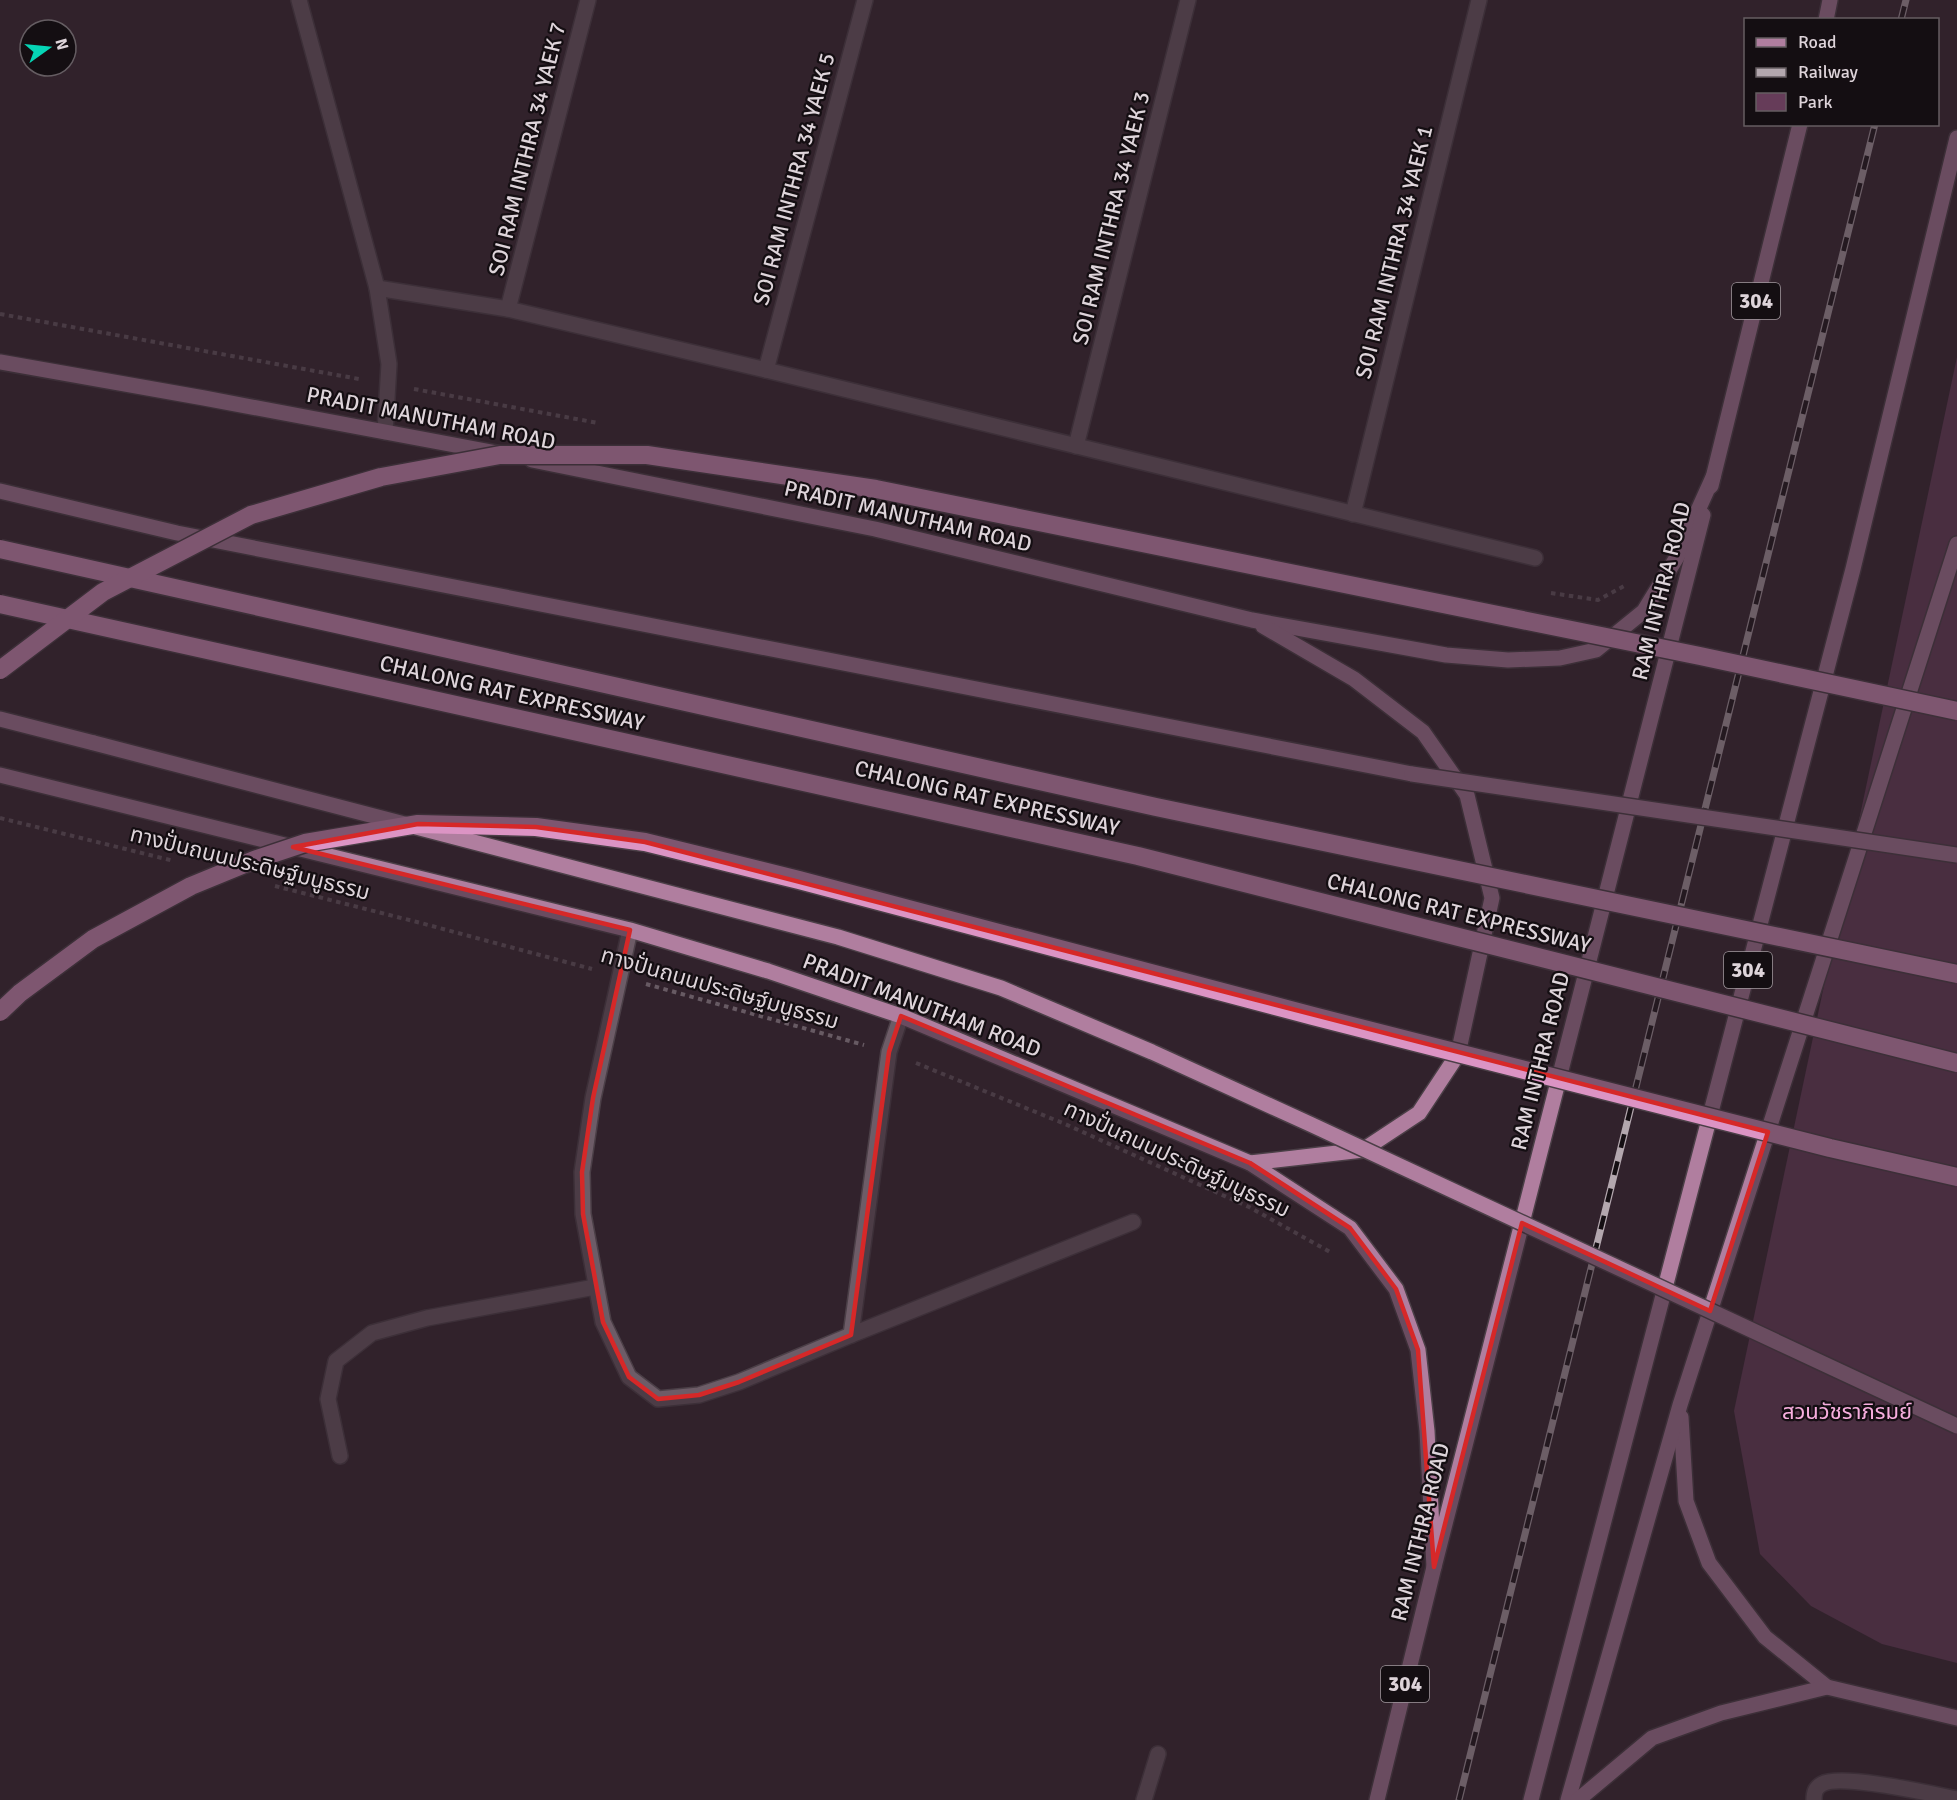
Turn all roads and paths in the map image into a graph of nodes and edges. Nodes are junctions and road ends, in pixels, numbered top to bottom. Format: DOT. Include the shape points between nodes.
graph roads {
  1 [pos="299,0"];
  2 [pos="588,0"];
  3 [pos="865,0"];
  4 [pos="1188,0"];
  5 [pos="1479,0"];
  6 [pos="1830,0"];
  7 [pos="1826,18"];
  8 [pos="1800,126"];
  9 [pos="1957,138"];
  10 [pos="377,288"];
  11 [pos="508,309"];
  12 [pos="0,362"];
  13 [pos="766,370"];
  14 [pos="385,432"];
  15 [pos="1077,446"];
  16 [pos="1713,477"];
  17 [pos="0,491"];
  18 [pos="1353,514"];
  19 [pos="1957,544"];
  20 [pos="0,549"];
  21 [pos="1535,558"];
  22 [pos="0,604"];
  23 [pos="1252,620"];
  24 [pos="0,670"];
  25 [pos="1957,711"];
  26 [pos="0,719"];
  27 [pos="0,775"];
  28 [pos="0,818"];
  29 [pos="1957,855"];
  30 [pos="185,864"];
  31 [pos="266,884"];
  32 [pos="630,930"];
  33 [pos="1957,974"];
  34 [pos="621,977"];
  35 [pos="0,1012"];
  36 [pos="901,1016"];
  37 [pos="889,1052"];
  38 [pos="1957,1063"];
  39 [pos="1250,1163"];
  40 [pos="1957,1177"];
  41 [pos="1133,1222"];
  42 [pos="1333,1254"];
  43 [pos="595,1287"];
  44 [pos="850,1335"];
  45 [pos="1680,1405"];
  46 [pos="1957,1426"];
  47 [pos="340,1456"];
  48 [pos="1434,1567"];
  49 [pos="1827,1687"];
  50 [pos="1957,1718"];
  51 [pos="1158,1754"];
  52 [pos="1957,1799"];
  53 [pos="1144,1800"];
  54 [pos="1377,1800"];
  55 [pos="1531,1800"];
  56 [pos="1568,1800"];
  57 [pos="1578,1800"];
  58 [pos="1814,1800"];
  1 -- 10 [label="street"];
  2 -- 11 [label="street, SOI RAM INTHRA 34 YAEK 7"];
  3 -- 13 [label="street, SOI RAM INTHRA 34 YAEK 5"];
  4 -- 15 [label="street, SOI RAM INTHRA 34 YAEK 3"];
  5 -- 18 [label="street, SOI RAM INTHRA 34 YAEK 1"];
  6 -- 7 [label="main road"];
  8 -- 16 [label="main road, RAM INTHRA ROAD / 304"];
  9 -- 55 [label="main road, 304" via="1853,568"];
  10 -- 11 [label="street"];
  10 -- 14 [label="street" via="389,364"];
  11 -- 13 [label="street"];
  12 -- 14 [label="main road, PRADIT MANUTHAM ROAD"];
  13 -- 15 [label="street"];
  14 -- 23 [label="main road, PRADIT MANUTHAM ROAD" via="875,529"];
  15 -- 18 [label="street"];
  16 -- 23 [label="main road, PRADIT MANUTHAM ROAD" via="1677,557 1644,611 1596,650 1560,658 1508,660 1446,655"];
  16 -- 48 [label="main road, RAM INTHRA ROAD / 304"];
  17 -- 29 [label="main road, bridge" via="177,533 1412,774"];
  18 -- 21 [label="street"];
  19 -- 45 [label="main road"];
  20 -- 33 [label="highway, CHALONG RAT EXPRESSWAY, bridge" via="1168,810"];
  22 -- 38 [label="highway, CHALONG RAT EXPRESSWAY, bridge" via="1138,856"];
  23 -- 39 [label="main road" via="1354,679 1423,732 1467,795 1492,898 1458,1054 1419,1113 1363,1150"];
  24 -- 25 [label="highway, bridge" via="103,591 251,516 381,477 500,455 647,455 876,489"];
  26 -- 46 [label="main road, bridge" via="838,937 1002,988 1310,1124"];
  27 -- 32 [label="main road, PRADIT MANUTHAM ROAD"];
  28 -- 30 [label="path, ทางปั่นถนนประดิษฐ์มนูธรรม"];
  31 -- 34 [label="path, ทางปั่นถนนประดิษฐ์มนูธรรม"];
  32 -- 34 [label="street"];
  32 -- 36 [label="main road, PRADIT MANUTHAM ROAD"];
  34 -- 37 [label="path, ทางปั่นถนนประดิษฐ์มนูธรรม"];
  34 -- 43 [label="street" via="593,1098 582,1172 583,1214"];
  35 -- 40 [label="highway, bridge" via="93,939 191,886 254,860 305,843 418,824 536,828 645,842 788,877 1336,1022"];
  36 -- 37 [label="street"];
  36 -- 39 [label="main road, PRADIT MANUTHAM ROAD"];
  37 -- 42 [label="path, ทางปั่นถนนประดิษฐ์มนูธรรม" via="1065,1124 1228,1197"];
  37 -- 44 [label="street"];
  39 -- 48 [label="main road, PRADIT MANUTHAM ROAD" via="1350,1228 1396,1288 1418,1350 1427,1431"];
  41 -- 44 [label="street"];
  43 -- 44 [label="street" via="603,1322 629,1377 658,1399 699,1395 739,1382"];
  43 -- 47 [label="street" via="427,1318 372,1333 336,1361 328,1399"];
  45 -- 49 [label="main road" via="1686,1501 1709,1563 1765,1637"];
  45 -- 56 [label="main road"];
  48 -- 54 [label="main road, RAM INTHRA ROAD / 304"];
  49 -- 50 [label="main road"];
  49 -- 57 [label="main road" via="1721,1713 1652,1738"];
  51 -- 53 [label="street"];
  52 -- 58 [label="street" via="1833,1780 1815,1791"];
}
